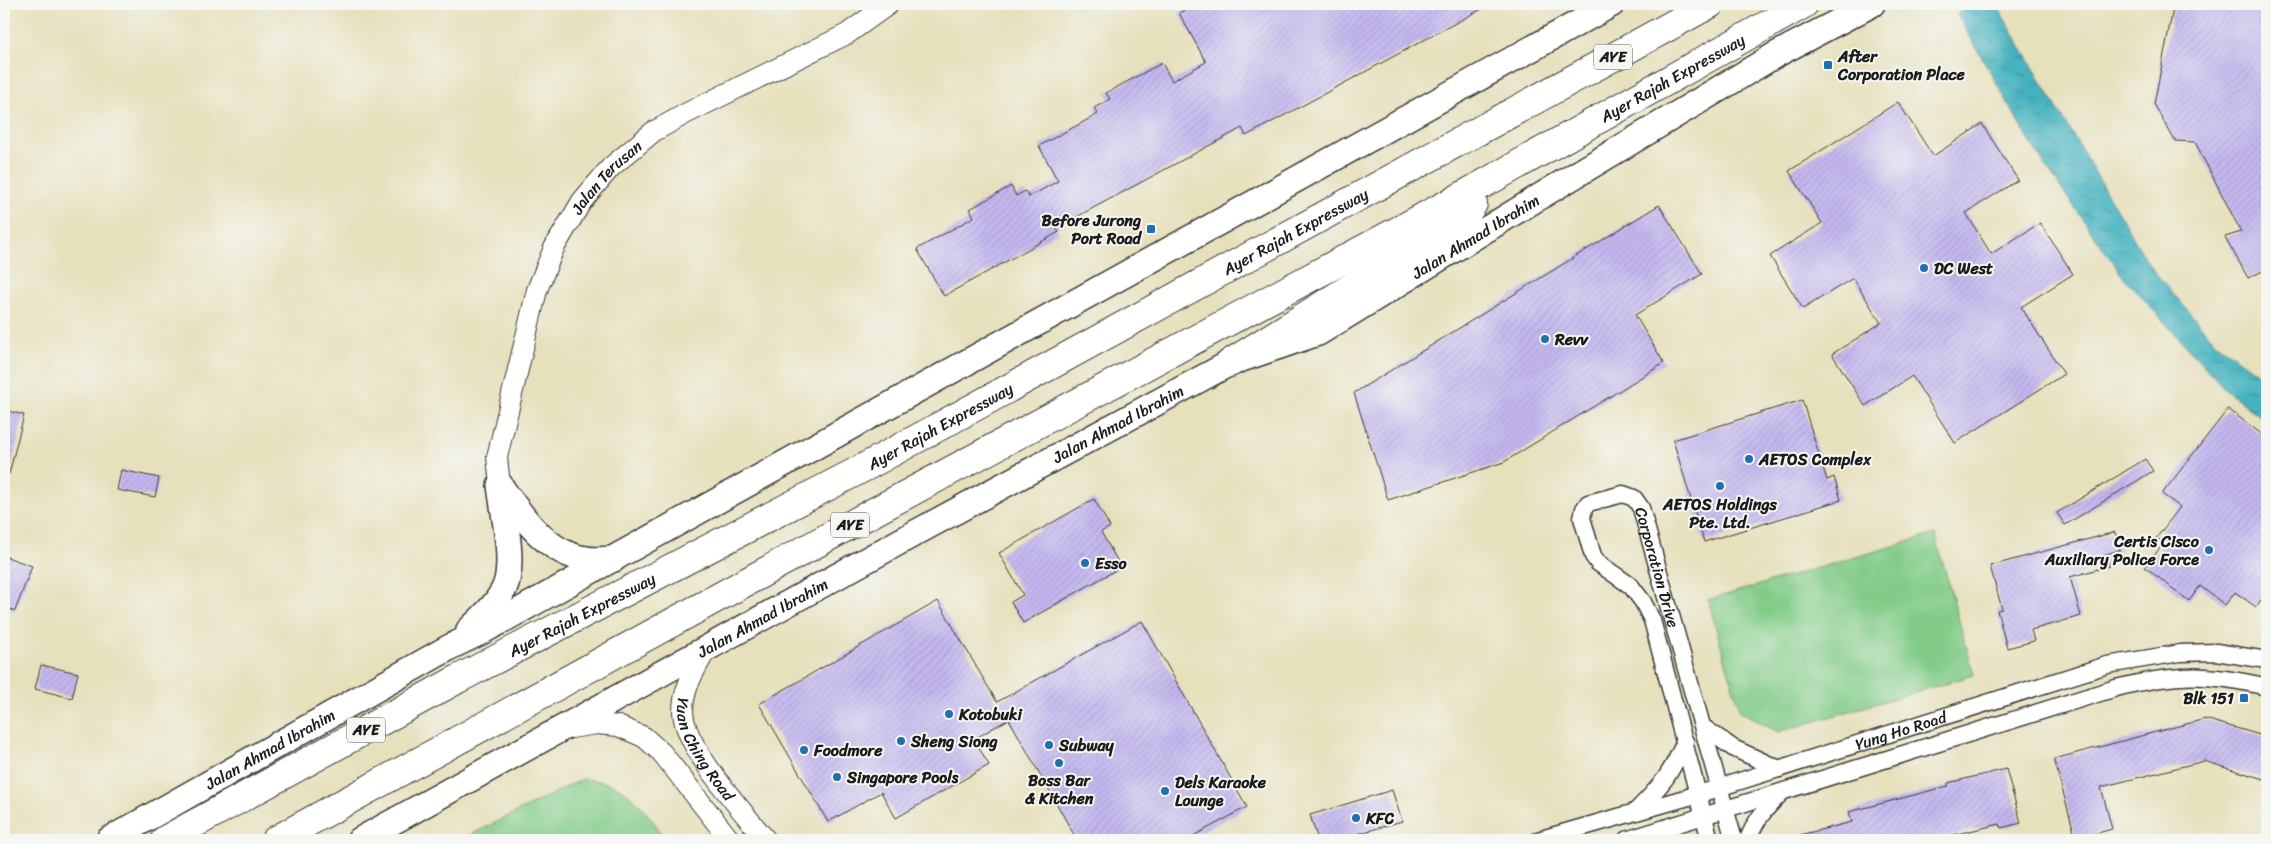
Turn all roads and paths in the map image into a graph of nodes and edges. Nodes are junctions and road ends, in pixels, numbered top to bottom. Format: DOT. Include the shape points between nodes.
graph roads {
  1 [pos="889,4"];
  2 [pos="1612,4"];
  3 [pos="1710,4"];
  4 [pos="1804,4"];
  5 [pos="1872,4"];
  6 [pos="1483,184"];
  7 [pos="1230,363"];
  8 [pos="500,486"];
  9 [pos="614,559"];
  10 [pos="450,647"];
  11 [pos="706,650"];
  12 [pos="2267,660"];
  13 [pos="2267,687"];
  14 [pos="1703,727"];
  15 [pos="560,729"];
  16 [pos="1685,740"];
  17 [pos="1779,769"];
  18 [pos="1720,788"];
  19 [pos="1785,790"];
  20 [pos="1700,794"];
  21 [pos="1726,808"];
  22 [pos="1636,812"];
  23 [pos="1705,816"];
  24 [pos="1644,835"];
  25 [pos="109,840"];
  26 [pos="165,840"];
  27 [pos="276,840"];
  28 [pos="360,840"];
  29 [pos="730,840"];
  30 [pos="766,840"];
  31 [pos="1538,840"];
  32 [pos="1626,840"];
  33 [pos="1674,840"];
  34 [pos="1710,840"];
  35 [pos="1734,840"];
  36 [pos="1748,840"];
  1 -- 8 [label="street, Jalan Terusan" via="846,34 653,132 612,167 582,201 554,248 537,290 497,457"];
  2 -- 9 [label="main road, Jalan Ahmad Ibrahim"];
  3 -- 26 [label="highway, Ayer Rajah Expressway / AYE" via="867,466 458,679"];
  4 -- 6 [label="highway, Ayer Rajah Expressway / AYE"];
  5 -- 7 [label="main road, Jalan Ahmad Ibrahim" via="1777,54 1318,332"];
  6 -- 7 [label="highway" via="1468,211 1430,238"];
  6 -- 27 [label="highway, Ayer Rajah Expressway / AYE" via="861,519"];
  7 -- 11 [label="main road, Jalan Ahmad Ibrahim"];
  8 -- 9 [label="main road" via="522,516 562,553 587,560"];
  8 -- 10 [label="main road" via="509,566 504,588 488,612"];
  9 -- 10 [label="main road, Jalan Ahmad Ibrahim"];
  10 -- 25 [label="main road, Jalan Ahmad Ibrahim"];
  11 -- 15 [label="main road, Jalan Ahmad Ibrahim"];
  11 -- 30 [label="street, Yuan Ching Road" via="691,676 684,698 685,727 715,774"];
  12 -- 17 [label="street, Yung Ho Road" via="2216,652 2180,653 2108,665"];
  13 -- 19 [label="street, Yung Ho Road" via="2213,676 2153,678"];
  14 -- 16 [label="street, Corporation Drive" via="1641,508 1634,498 1623,494 1588,503 1582,518 1593,556 1631,586 1652,620"];
  14 -- 17 [label="street" via="1733,748"];
  14 -- 18 [label="street, Corporation Drive"];
  15 -- 28 [label="main road, Jalan Ahmad Ibrahim"];
  15 -- 29 [label="street, Yuan Ching Road" via="597,724 618,726 644,737 662,753"];
  16 -- 20 [label="street, Corporation Drive"];
  16 -- 22 [label="street" via="1674,767"];
  17 -- 18 [label="street, Yung Ho Road"];
  18 -- 20 [label="street, Yung Ho Road"];
  18 -- 21 [label="street, Corporation Drive"];
  19 -- 21 [label="street, Yung Ho Road"];
  19 -- 36 [label="street" via="1765,808"];
  20 -- 22 [label="street, Yung Ho Road"];
  20 -- 23 [label="street, Corporation Drive"];
  21 -- 23 [label="street, Yung Ho Road"];
  21 -- 35 [label="street, Corporation Drive"];
  22 -- 31 [label="street, Yung Ho Road"];
  23 -- 24 [label="street, Yung Ho Road"];
  23 -- 34 [label="street, Corporation Drive"];
  24 -- 32 [label="street, Yung Ho Road"];
  24 -- 33 [label="street"];
}
